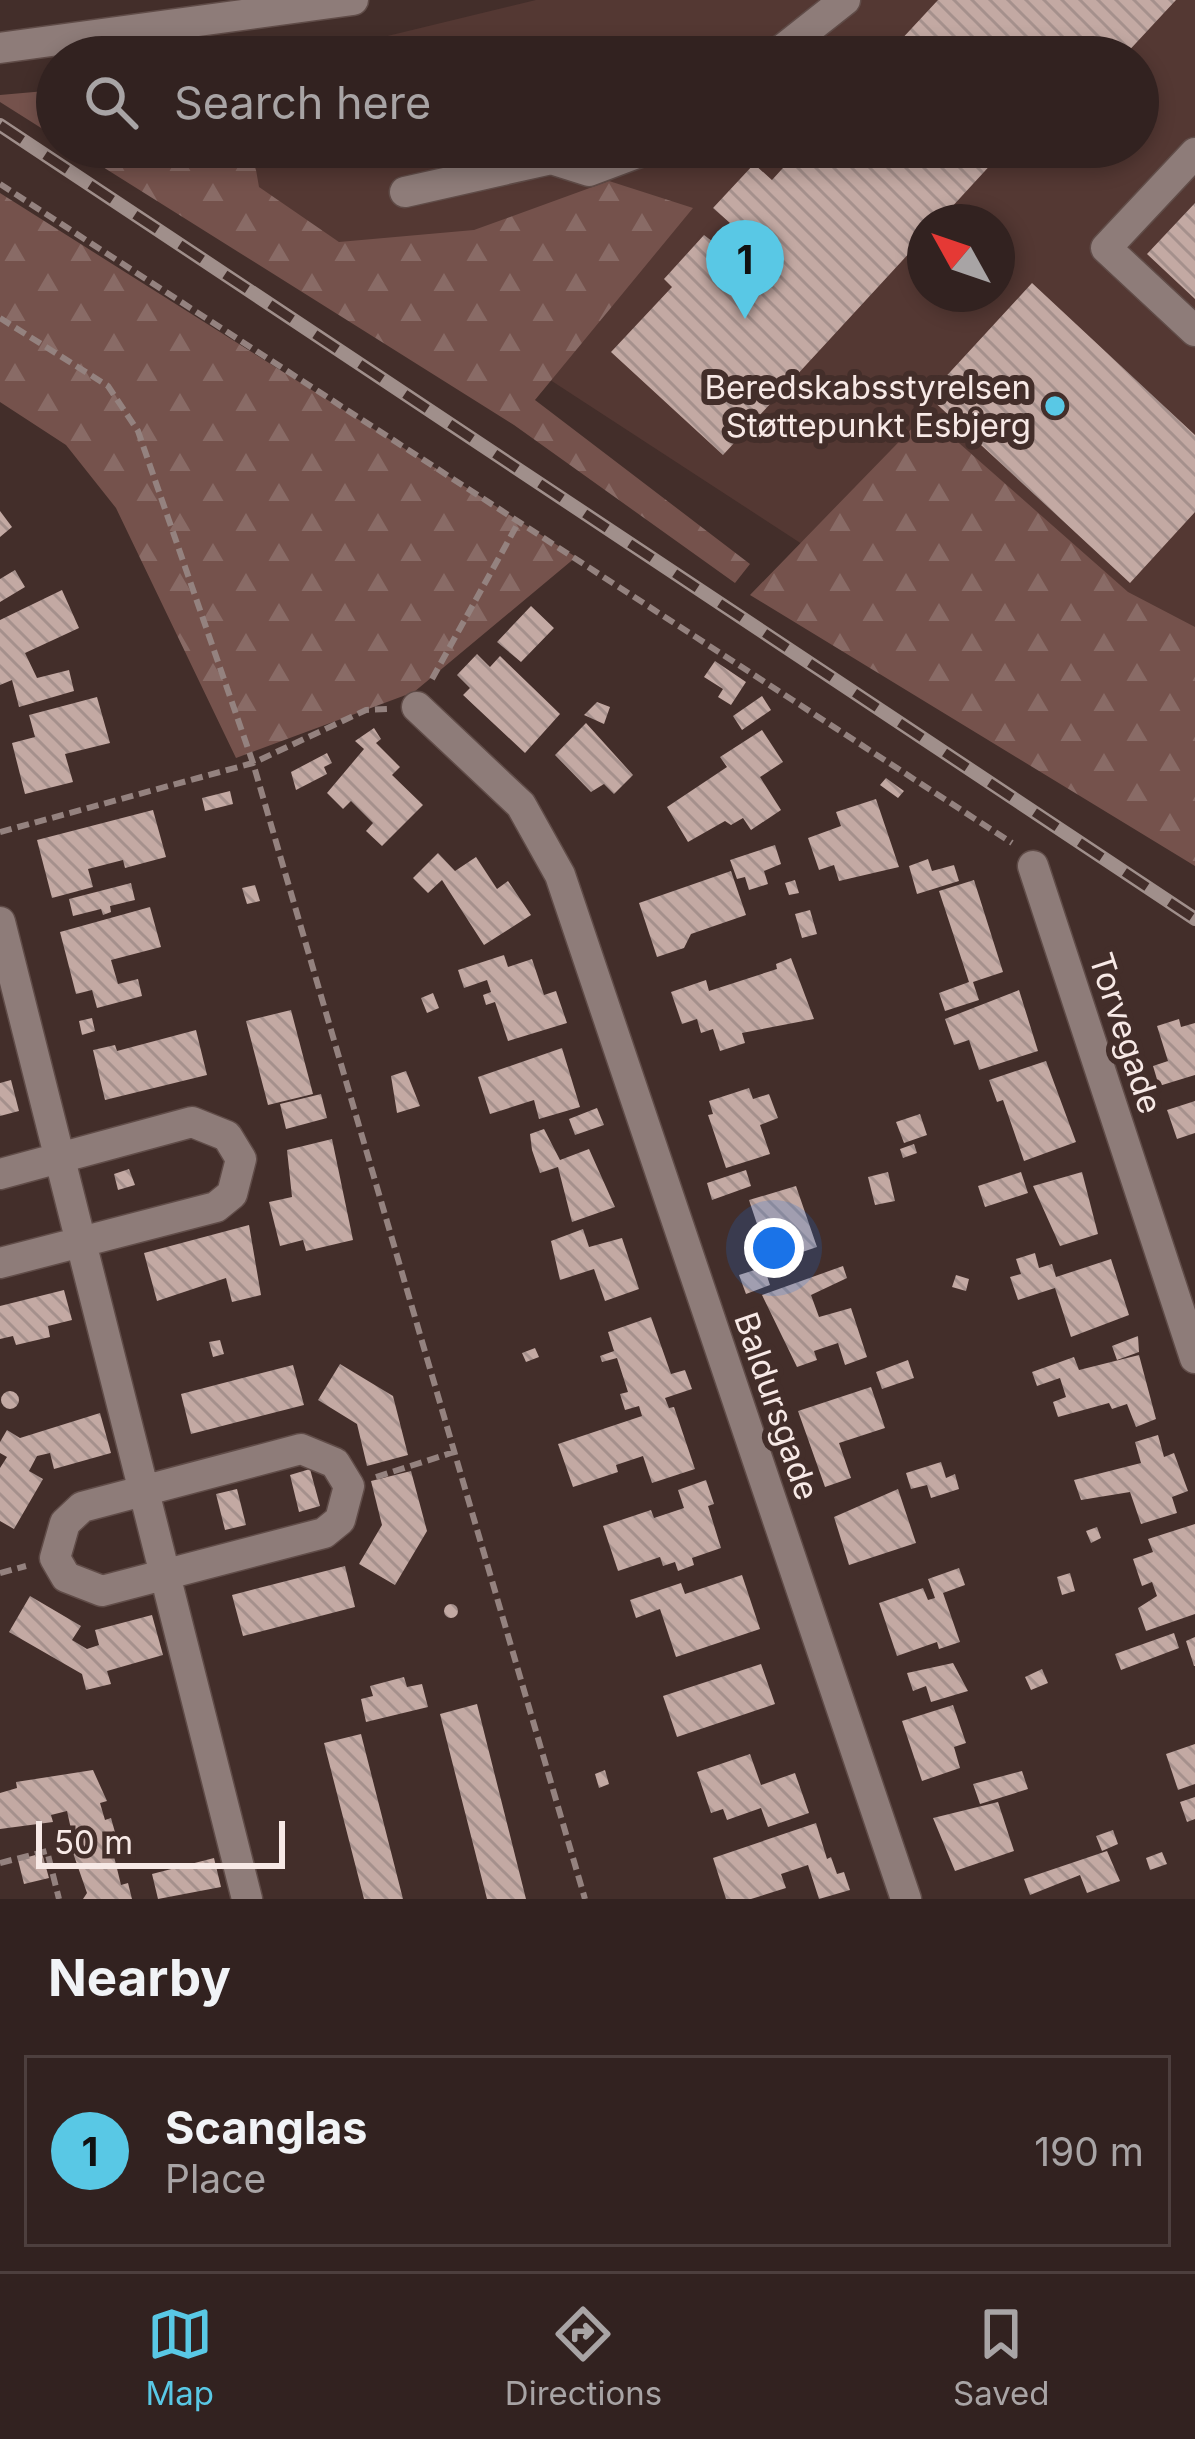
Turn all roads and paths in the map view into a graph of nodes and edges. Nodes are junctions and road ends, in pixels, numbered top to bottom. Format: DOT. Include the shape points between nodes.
graph roads {
  1 [pos="353,0"];
  2 [pos="844,0"];
  3 [pos="93,36"];
  4 [pos="799,36"];
  5 [pos="36,44"];
  6 [pos="0,48"];
  7 [pos="1195,153"];
  8 [pos="511,168"];
  9 [pos="0,184"];
  10 [pos="405,192"];
  11 [pos="0,319"];
  12 [pos="1195,331"];
  13 [pos="517,525"];
  14 [pos="417,706"];
  15 [pos="253,764"];
  16 [pos="0,832"];
  17 [pos="1033,866"];
  18 [pos="0,922"];
  19 [pos="60,1158"];
  20 [pos="0,1174"];
  21 [pos="81,1242"];
  22 [pos="0,1263"];
  23 [pos="1195,1358"];
  24 [pos="454,1451"];
  25 [pos="349,1486"];
  26 [pos="143,1491"];
  27 [pos="165,1575"];
  28 [pos="0,1863"];
  29 [pos="59,1899"];
  30 [pos="247,1899"];
  31 [pos="585,1899"];
  32 [pos="906,1899"];
  1 -- 3 [label="street"];
  2 -- 4 [label="street"];
  5 -- 6 [label="street"];
  7 -- 12 [label="street" via="1106,248"];
  8 -- 10 [label="street"];
  9 -- 13 [label="path"];
  11 -- 15 [label="path" via="108,386 138,431"];
  13 -- 14 [label="path"];
  13 -- 17 [label="path" via="983,822"];
  14 -- 15 [label="path" via="366,710"];
  14 -- 32 [label="street, Baldursgade" via="521,806 560,875"];
  15 -- 16 [label="path"];
  15 -- 24 [label="path"];
  17 -- 23 [label="street, Torvegade"];
  18 -- 19 [label="street"];
  19 -- 20 [label="street"];
  19 -- 21 [label="street"];
  19 -- 21 [label="street" via="192,1122 227,1136 241,1159 232,1194 216,1207"];
  21 -- 22 [label="street"];
  21 -- 26 [label="street"];
  24 -- 25 [label="path"];
  24 -- 31 [label="path"];
  25 -- 26 [label="street" via="335,1463 301,1449"];
  25 -- 27 [label="street" via="340,1520 324,1533"];
  26 -- 27 [label="street"];
  26 -- 27 [label="street" via="82,1507 65,1523 55,1558 83,1588 102,1591"];
  27 -- 30 [label="street"];
  28 -- 29 [label="path" via="47,1851"];
}
